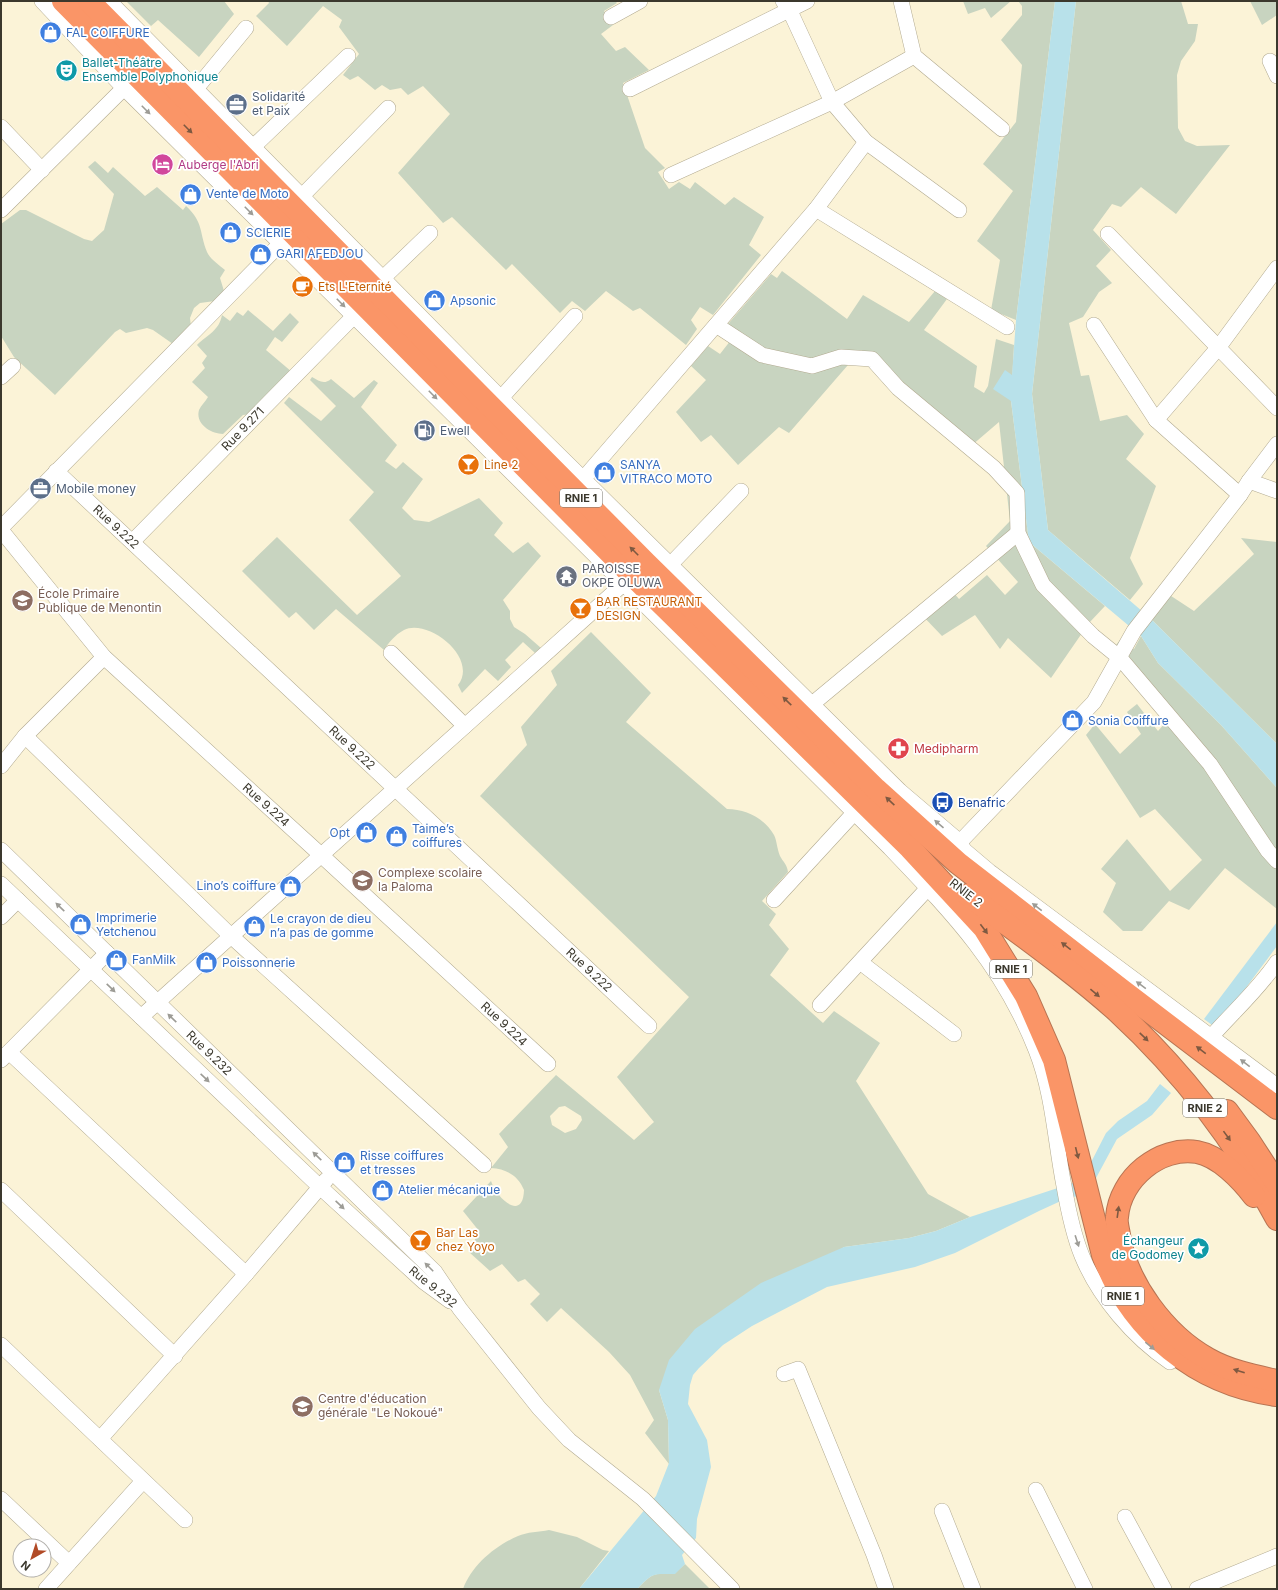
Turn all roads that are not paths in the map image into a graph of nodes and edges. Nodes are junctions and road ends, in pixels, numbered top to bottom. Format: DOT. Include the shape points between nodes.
graph roads {
  1 [pos="42,1"];
  2 [pos="63,1"];
  3 [pos="89,1"];
  4 [pos="109,1"];
  5 [pos="640,1"];
  6 [pos="807,1"];
  7 [pos="901,1"];
  8 [pos="786,6"];
  9 [pos="611,17"];
  10 [pos="246,28"];
  11 [pos="348,56"];
  12 [pos="914,56"];
  13 [pos="1270,61"];
  14 [pos="1277,76"];
  15 [pos="124,88"];
  16 [pos="630,89"];
  17 [pos="196,90"];
  18 [pos="832,102"];
  19 [pos="388,108"];
  20 [pos="1,127"];
  21 [pos="1002,129"];
  22 [pos="866,142"];
  23 [pos="253,147"];
  24 [pos="42,170"];
  25 [pos="671,175"];
  26 [pos="301,197"];
  27 [pos="816,209"];
  28 [pos="1,210"];
  29 [pos="959,210"];
  30 [pos="430,232"];
  31 [pos="1108,234"];
  32 [pos="281,243"];
  33 [pos="1277,268"];
  34 [pos="382,279"];
  35 [pos="354,316"];
  36 [pos="575,316"];
  37 [pos="716,325"];
  38 [pos="1094,325"];
  39 [pos="1007,327"];
  40 [pos="1218,348"];
  41 [pos="13,366"];
  42 [pos="1,377"];
  43 [pos="500,398"];
  44 [pos="1277,408"];
  45 [pos="1156,420"];
  46 [pos="1277,444"];
  47 [pos="56,471"];
  48 [pos="584,478"];
  49 [pos="1249,481"];
  50 [pos="742,491"];
  51 [pos="1277,491"];
  52 [pos="1240,495"];
  53 [pos="1,529"];
  54 [pos="1018,533"];
  55 [pos="132,542"];
  56 [pos="670,565"];
  57 [pos="622,585"];
  58 [pos="391,653"];
  59 [pos="104,658"];
  60 [pos="1120,658"];
  61 [pos="811,705"];
  62 [pos="465,726"];
  63 [pos="25,736"];
  64 [pos="1,766"];
  65 [pos="395,789"];
  66 [pos="854,813"];
  67 [pos="873,831"];
  68 [pos="960,842"];
  69 [pos="910,848"];
  70 [pos="1,850"];
  71 [pos="321,855"];
  72 [pos="1277,861"];
  73 [pos="1,884"];
  74 [pos="928,888"];
  75 [pos="18,900"];
  76 [pos="774,900"];
  77 [pos="1,917"];
  78 [pos="231,936"];
  79 [pos="107,952"];
  80 [pos="860,962"];
  81 [pos="1277,963"];
  82 [pos="91,968"];
  83 [pos="1122,991"];
  84 [pos="157,1003"];
  85 [pos="820,1005"];
  86 [pos="141,1017"];
  87 [pos="649,1026"];
  88 [pos="954,1034"];
  89 [pos="1211,1037"];
  90 [pos="5,1056"];
  91 [pos="548,1064"];
  92 [pos="1277,1086"];
  93 [pos="1277,1108"];
  94 [pos="484,1165"];
  95 [pos="333,1172"];
  96 [pos="1277,1184"];
  97 [pos="320,1187"];
  98 [pos="1,1190"];
  99 [pos="1277,1219"];
  100 [pos="1277,1226"];
  101 [pos="246,1274"];
  102 [pos="460,1309"];
  103 [pos="1,1345"];
  104 [pos="175,1356"];
  105 [pos="784,1374"];
  106 [pos="1277,1381"];
  107 [pos="1277,1395"];
  108 [pos="1277,1405"];
  109 [pos="100,1440"];
  110 [pos="143,1480"];
  111 [pos="1036,1490"];
  112 [pos="1,1499"];
  113 [pos="942,1511"];
  114 [pos="1125,1517"];
  115 [pos="185,1520"];
  116 [pos="1277,1556"];
  117 [pos="69,1563"];
  118 [pos="46,1589"];
  119 [pos="732,1589"];
  120 [pos="886,1589"];
  121 [pos="973,1589"];
  122 [pos="1085,1589"];
  123 [pos="1164,1589"];
  124 [pos="1197,1589"];
  1 -- 15 [label="street"];
  2 -- 69 [label="highway, RNIE 1, one-way" via="605,549"];
  83 -- 3 [label="highway, RNIE 1, one-way" via="958,863 876,789 641,558"];
  4 -- 17 [label="street"];
  5 -- 9 [label="street"];
  6 -- 8 [label="street"];
  7 -- 12 [label="street"];
  8 -- 16 [label="street"];
  8 -- 18 [label="street"];
  10 -- 17 [label="street"];
  11 -- 23 [label="street"];
  12 -- 18 [label="street"];
  12 -- 21 [label="street"];
  13 -- 14 [label="street"];
  15 -- 24 [label="street"];
  15 -- 32 [label="street, one-way"];
  17 -- 23 [label="street"];
  18 -- 22 [label="street"];
  18 -- 25 [label="street"];
  19 -- 26 [label="street"];
  20 -- 24 [label="street"];
  22 -- 27 [label="street"];
  22 -- 29 [label="street"];
  23 -- 26 [label="street"];
  24 -- 28 [label="street"];
  26 -- 34 [label="street"];
  27 -- 37 [label="street"];
  27 -- 39 [label="street"];
  30 -- 34 [label="street"];
  31 -- 40 [label="street"];
  32 -- 35 [label="street, one-way"];
  32 -- 47 [label="street"];
  33 -- 40 [label="street"];
  34 -- 43 [label="street"];
  35 -- 55 [label="street, Rue 9.271"];
  35 -- 57 [label="street, one-way"];
  36 -- 43 [label="street"];
  37 -- 48 [label="street"];
  37 -- 54 [label="street" via="762,355 812,366 841,357 872,359 898,388 994,468 1017,493"];
  38 -- 45 [label="street"];
  40 -- 44 [label="street"];
  40 -- 45 [label="street"];
  41 -- 42 [label="street"];
  43 -- 48 [label="street"];
  45 -- 52 [label="street"];
  46 -- 49 [label="street"];
  47 -- 53 [label="street"];
  47 -- 55 [label="street, Rue 9.222"];
  48 -- 56 [label="street"];
  49 -- 51 [label="street"];
  49 -- 52 [label="street"];
  50 -- 56 [label="street"];
  52 -- 60 [label="street" via="1134,631"];
  53 -- 59 [label="street, Rue 9.224"];
  54 -- 60 [label="street" via="1043,585 1093,636"];
  54 -- 61 [label="street"];
  55 -- 65 [label="street, Rue 9.222"];
  56 -- 61 [label="street"];
  57 -- 62 [label="street"];
  57 -- 66 [label="street"];
  58 -- 62 [label="street"];
  59 -- 63 [label="street"];
  59 -- 71 [label="street, Rue 9.224"];
  60 -- 68 [label="street" via="1094,702"];
  60 -- 72 [label="street" via="1210,764 1268,852"];
  68 -- 61 [label="street, one-way" via="900,791"];
  62 -- 65 [label="street"];
  63 -- 64 [label="street"];
  63 -- 78 [label="street"];
  65 -- 71 [label="street"];
  65 -- 87 [label="street, Rue 9.222"];
  66 -- 67 [label="street"];
  66 -- 76 [label="street"];
  67 -- 69 [label="highway"];
  67 -- 74 [label="street"];
  89 -- 68 [label="street, one-way" via="990,872 964,850"];
  69 -- 99 [label="highway, RNIE 2 / RNIE 2, one-way" via="1082,982 1148,1041 1188,1086 1239,1153"];
  69 -- 107 [label="highway, RNIE 1, one-way" via="984,928 1026,996 1054,1060 1103,1255 1111,1276 1136,1315 1153,1334 1193,1367 1238,1388"];
  79 -- 70 [label="street, Rue 9.232, one-way"];
  71 -- 78 [label="street"];
  71 -- 91 [label="street, Rue 9.224"];
  73 -- 75 [label="street, Rue 9.232"];
  74 -- 80 [label="street"];
  74 -- 108 [label="street, one-way" via="960,922 991,963 1024,1021 1050,1096 1064,1186 1082,1256 1096,1282 1126,1323 1165,1359 1206,1384 1240,1398"];
  75 -- 77 [label="street"];
  75 -- 82 [label="street, Rue 9.232"];
  78 -- 84 [label="street"];
  78 -- 94 [label="street"];
  79 -- 82 [label="street"];
  79 -- 84 [label="street, Rue 9.232"];
  80 -- 85 [label="street"];
  80 -- 88 [label="street"];
  81 -- 89 [label="street"];
  82 -- 86 [label="street, Rue 9.232, one-way"];
  82 -- 90 [label="street"];
  93 -- 83 [label="highway, RNIE 1, one-way"];
  83 -- 96 [label="highway, RNIE 2 / RNIE 2" via="1183,1055 1249,1141"];
  84 -- 86 [label="street"];
  95 -- 84 [label="street, Rue 9.232, one-way"];
  86 -- 97 [label="street, Rue 9.232, one-way"];
  92 -- 89 [label="street, one-way"];
  90 -- 101 [label="street"];
  95 -- 97 [label="street"];
  102 -- 95 [label="street, Rue 9.232, one-way" via="435,1272"];
  97 -- 101 [label="street"];
  97 -- 102 [label="street, Rue 9.232, one-way" via="424,1282"];
  98 -- 104 [label="street"];
  106 -- 100 [label="highway, one-way" via="1209,1360 1190,1348 1158,1316 1131,1276 1120,1242 1117,1218 1119,1203 1136,1174 1157,1159 1181,1151 1198,1152 1214,1159 1250,1190"];
  101 -- 104 [label="street"];
  102 -- 119 [label="street" via="539,1408 569,1440 643,1499"];
  103 -- 109 [label="street"];
  104 -- 109 [label="street"];
  105 -- 120 [label="street" via="798,1369"];
  109 -- 110 [label="street"];
  110 -- 115 [label="street"];
  110 -- 117 [label="street"];
  111 -- 122 [label="street"];
  112 -- 117 [label="street"];
  113 -- 121 [label="street"];
  114 -- 123 [label="street"];
  116 -- 124 [label="street"];
  117 -- 118 [label="street"];
}
